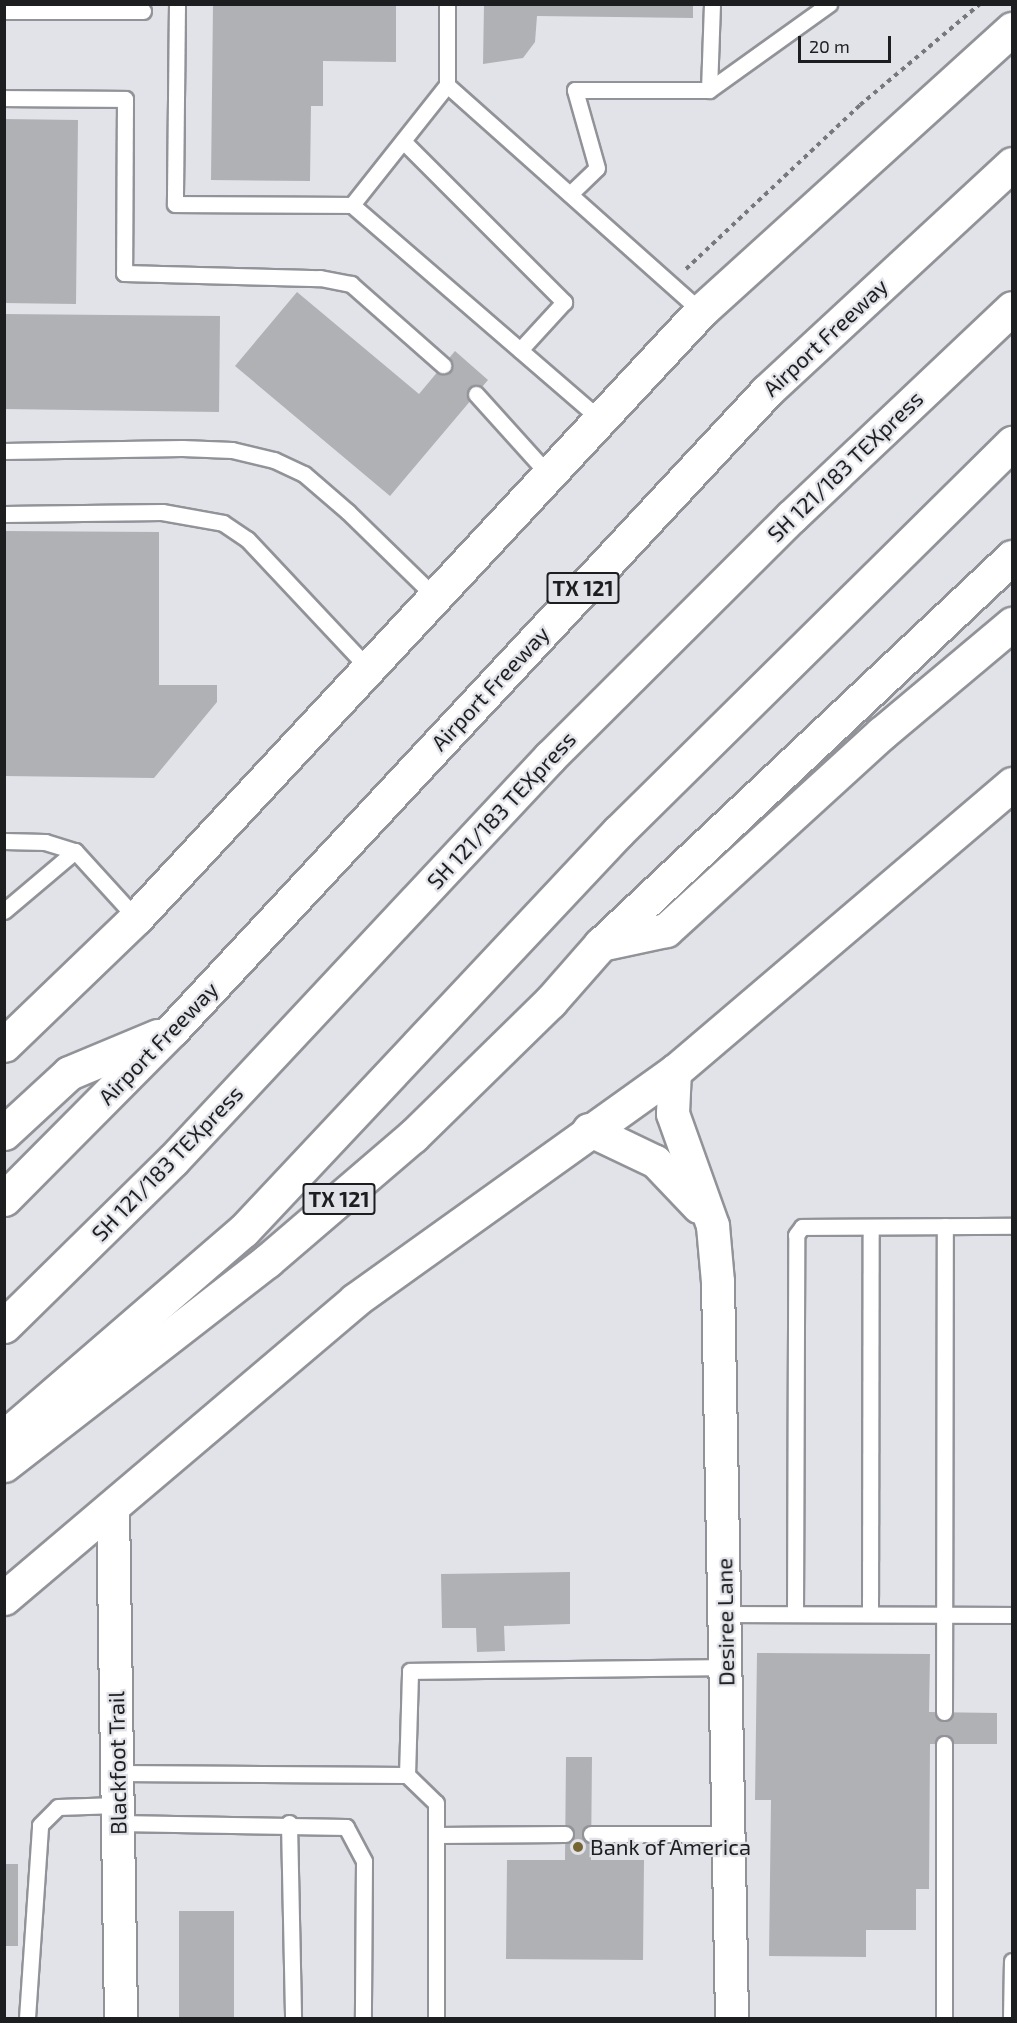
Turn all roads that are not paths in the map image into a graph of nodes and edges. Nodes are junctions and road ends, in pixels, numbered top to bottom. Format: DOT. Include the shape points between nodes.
graph roads {
  1 [pos="177,4"];
  2 [pos="447,4"];
  3 [pos="712,4"];
  4 [pos="829,4"];
  5 [pos="4,11"];
  6 [pos="143,11"];
  7 [pos="1012,29"];
  8 [pos="447,85"];
  9 [pos="709,90"];
  10 [pos="4,98"];
  11 [pos="403,141"];
  12 [pos="1012,164"];
  13 [pos="570,195"];
  14 [pos="352,205"];
  15 [pos="1012,308"];
  16 [pos="701,311"];
  17 [pos="520,350"];
  18 [pos="443,365"];
  19 [pos="476,394"];
  20 [pos="600,419"];
  21 [pos="1012,442"];
  22 [pos="4,451"];
  23 [pos="549,474"];
  24 [pos="4,514"];
  25 [pos="1012,557"];
  26 [pos="435,597"];
  27 [pos="1012,624"];
  28 [pos="369,669"];
  29 [pos="1012,784"];
  30 [pos="4,842"];
  31 [pos="75,851"];
  32 [pos="4,911"];
  33 [pos="136,918"];
  34 [pos="600,945"];
  35 [pos="172,1030"];
  36 [pos="4,1045"];
  37 [pos="675,1071"];
  38 [pos="589,1130"];
  39 [pos="4,1133"];
  40 [pos="4,1199"];
  41 [pos="713,1226"];
  42 [pos="945,1226"];
  43 [pos="1012,1226"];
  44 [pos="871,1227"];
  45 [pos="4,1326"];
  46 [pos="4,1437"];
  47 [pos="4,1465"];
  48 [pos="113,1508"];
  49 [pos="4,1598"];
  50 [pos="724,1614"];
  51 [pos="795,1614"];
  52 [pos="870,1614"];
  53 [pos="943,1615"];
  54 [pos="1012,1615"];
  55 [pos="725,1667"];
  56 [pos="944,1712"];
  57 [pos="944,1744"];
  58 [pos="117,1773"];
  59 [pos="407,1775"];
  60 [pos="117,1814"];
  61 [pos="289,1822"];
  62 [pos="565,1834"];
  63 [pos="591,1834"];
  64 [pos="728,1834"];
  65 [pos="436,1835"];
  66 [pos="1012,1961"];
  67 [pos="27,2019"];
  68 [pos="121,2019"];
  69 [pos="293,2019"];
  70 [pos="363,2019"];
  71 [pos="436,2019"];
  72 [pos="732,2019"];
  73 [pos="944,2019"];
  74 [pos="1011,2019"];
  1 -- 14 [label="lane" via="175,204"];
  2 -- 8 [label="lane"];
  3 -- 9 [label="lane"];
  4 -- 9 [label="lane"];
  5 -- 6 [label="lane"];
  7 -- 16 [label="main road" via="826,192"];
  8 -- 11 [label="lane"];
  8 -- 13 [label="lane"];
  9 -- 13 [label="lane" via="575,90 597,168"];
  10 -- 18 [label="lane" via="125,99 124,273 320,278 351,284"];
  11 -- 14 [label="lane"];
  11 -- 17 [label="lane" via="564,302"];
  12 -- 35 [label="main road, Airport Freeway / TX 121" via="767,391"];
  13 -- 16 [label="lane"];
  14 -- 17 [label="lane"];
  15 -- 45 [label="main road, SH 121/183 TEXpress" via="782,525 441,874 173,1160"];
  16 -- 20 [label="main road"];
  17 -- 20 [label="lane"];
  19 -- 23 [label="lane"];
  20 -- 23 [label="main road"];
  21 -- 46 [label="main road" via="731,718 243,1230"];
  22 -- 26 [label="lane" via="232,450 274,460 304,474"];
  23 -- 26 [label="main road"];
  24 -- 28 [label="lane" via="162,512 223,523 247,540"];
  25 -- 34 [label="main road, TX 121"];
  26 -- 28 [label="main road"];
  27 -- 34 [label="main road" via="882,733 666,930"];
  28 -- 33 [label="main road"];
  29 -- 37 [label="main road"];
  30 -- 31 [label="lane" via="45,842"];
  31 -- 32 [label="lane"];
  31 -- 33 [label="lane"];
  33 -- 36 [label="main road"];
  34 -- 47 [label="main road, TX 121" via="413,1136 267,1262"];
  35 -- 39 [label="main road" via="69,1073"];
  35 -- 40 [label="main road, Airport Freeway / TX 121"];
  37 -- 38 [label="main road"];
  37 -- 41 [label="street, Desiree Lane" via="673,1114"];
  38 -- 41 [label="street" via="656,1162 683,1185"];
  38 -- 48 [label="main road" via="355,1300"];
  41 -- 50 [label="street, Desiree Lane"];
  42 -- 43 [label="lane"];
  42 -- 44 [label="lane"];
  42 -- 53 [label="lane"];
  44 -- 51 [label="lane" via="802,1227 796,1235"];
  44 -- 52 [label="lane"];
  48 -- 49 [label="main road"];
  48 -- 58 [label="street, Blackfoot Trail"];
  50 -- 51 [label="lane"];
  50 -- 55 [label="street, Desiree Lane"];
  51 -- 52 [label="lane"];
  52 -- 53 [label="lane"];
  53 -- 54 [label="lane"];
  53 -- 56 [label="lane"];
  55 -- 59 [label="lane" via="410,1671"];
  55 -- 64 [label="street, Desiree Lane"];
  57 -- 73 [label="lane"];
  58 -- 59 [label="lane"];
  58 -- 60 [label="street, Blackfoot Trail"];
  59 -- 65 [label="lane" via="436,1803"];
  60 -- 61 [label="lane"];
  60 -- 67 [label="lane" via="58,1807 40,1825"];
  60 -- 68 [label="street, Blackfoot Trail"];
  61 -- 69 [label="lane"];
  61 -- 70 [label="lane" via="346,1827 364,1861"];
  62 -- 65 [label="lane"];
  63 -- 64 [label="lane"];
  64 -- 72 [label="street, Desiree Lane"];
  65 -- 71 [label="lane"];
  66 -- 74 [label="lane"];
}
